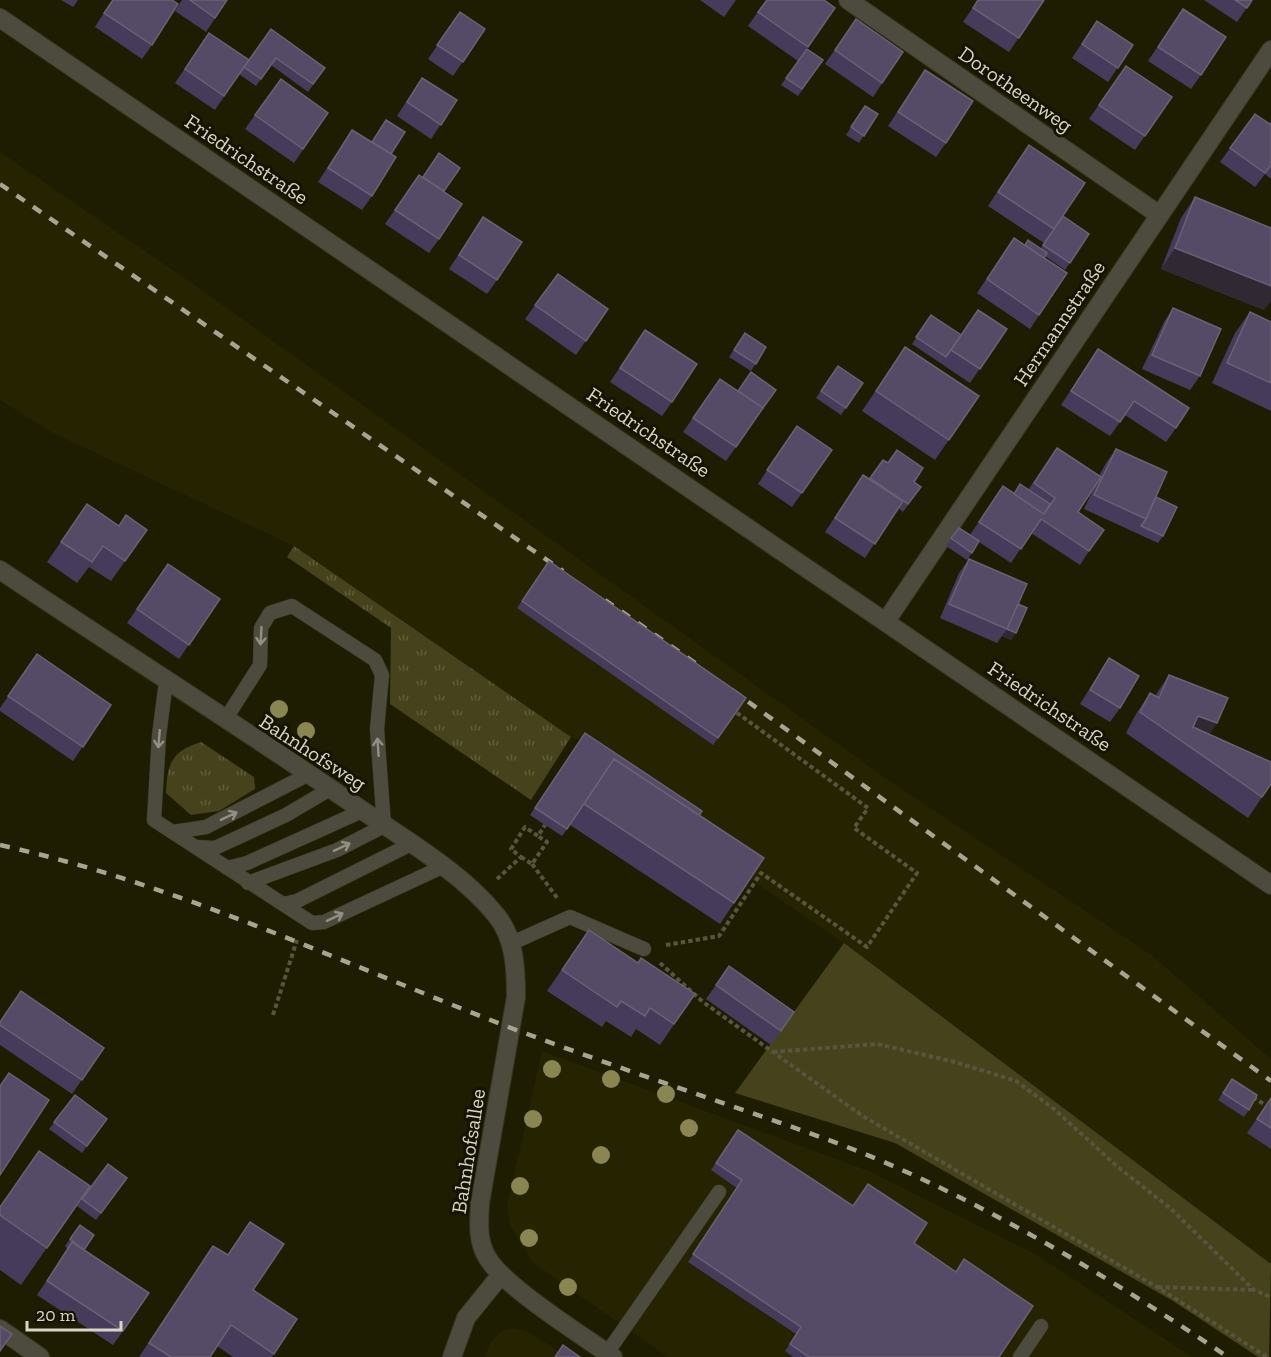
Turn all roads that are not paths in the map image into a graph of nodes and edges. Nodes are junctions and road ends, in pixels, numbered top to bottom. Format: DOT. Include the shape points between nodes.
graph roads {
  1 [pos="848,0"];
  2 [pos="0,18"];
  3 [pos="1271,50"];
  4 [pos="1158,214"];
  5 [pos="0,570"];
  6 [pos="886,621"];
  7 [pos="166,681"];
  8 [pos="225,720"];
  9 [pos="309,774"];
  10 [pos="330,789"];
  11 [pos="363,811"];
  12 [pos="384,826"];
  13 [pos="173,832"];
  14 [pos="411,844"];
  15 [pos="194,846"];
  16 [pos="442,867"];
  17 [pos="227,868"];
  18 [pos="248,883"];
  19 [pos="1271,885"];
  20 [pos="283,904"];
  21 [pos="512,943"];
  22 [pos="644,949"];
  23 [pos="512,1028"];
  24 [pos="719,1192"];
  25 [pos="500,1276"];
  26 [pos="1041,1326"];
  27 [pos="0,1329"];
  28 [pos="610,1355"];
  29 [pos="40,1357"];
  30 [pos="452,1357"];
  31 [pos="1020,1357"];
  1 -- 4 [label="street, Dorotheenweg"];
  2 -- 6 [label="street, Friedrichstraße"];
  3 -- 4 [label="street, Hermannstraße"];
  4 -- 6 [label="street, Hermannstraße"];
  5 -- 7 [label="street, Bahnhofsweg"];
  6 -- 19 [label="street, Friedrichstraße"];
  7 -- 8 [label="street, Bahnhofsweg"];
  7 -- 13 [label="lane, one-way" via="154,820"];
  8 -- 9 [label="street, Bahnhofsweg"];
  12 -- 8 [label="lane, one-way" via="377,729 382,675 375,660 292,606 270,613 261,628 260,665"];
  9 -- 10 [label="street, Bahnhofsweg"];
  13 -- 9 [label="lane, one-way" via="206,827"];
  10 -- 11 [label="street, Bahnhofsweg"];
  10 -- 15 [label="lane" via="286,815 215,848"];
  11 -- 12 [label="street, Bahnhofsweg"];
  11 -- 17 [label="lane"];
  12 -- 14 [label="street, Bahnhofsweg"];
  18 -- 12 [label="lane, one-way" via="338,850"];
  13 -- 15 [label="lane"];
  14 -- 16 [label="street, Bahnhofsweg"];
  14 -- 20 [label="lane" via="297,901"];
  15 -- 17 [label="lane"];
  20 -- 16 [label="lane, one-way" via="312,923 324,922"];
  16 -- 21 [label="street, Bahnhofsweg" via="478,895 498,917"];
  17 -- 18 [label="lane"];
  18 -- 20 [label="lane"];
  21 -- 22 [label="lane" via="570,917"];
  21 -- 23 [label="street, Bahnhofsweg" via="516,972"];
  23 -- 25 [label="street, Bahnhofsallee" via="480,1203 479,1237"];
  24 -- 28 [label="lane"];
  25 -- 28 [label="street, Bahnhofsallee"];
  25 -- 30 [label="street" via="466,1318"];
  26 -- 31 [label="lane"];
  27 -- 29 [label="street"];
}
